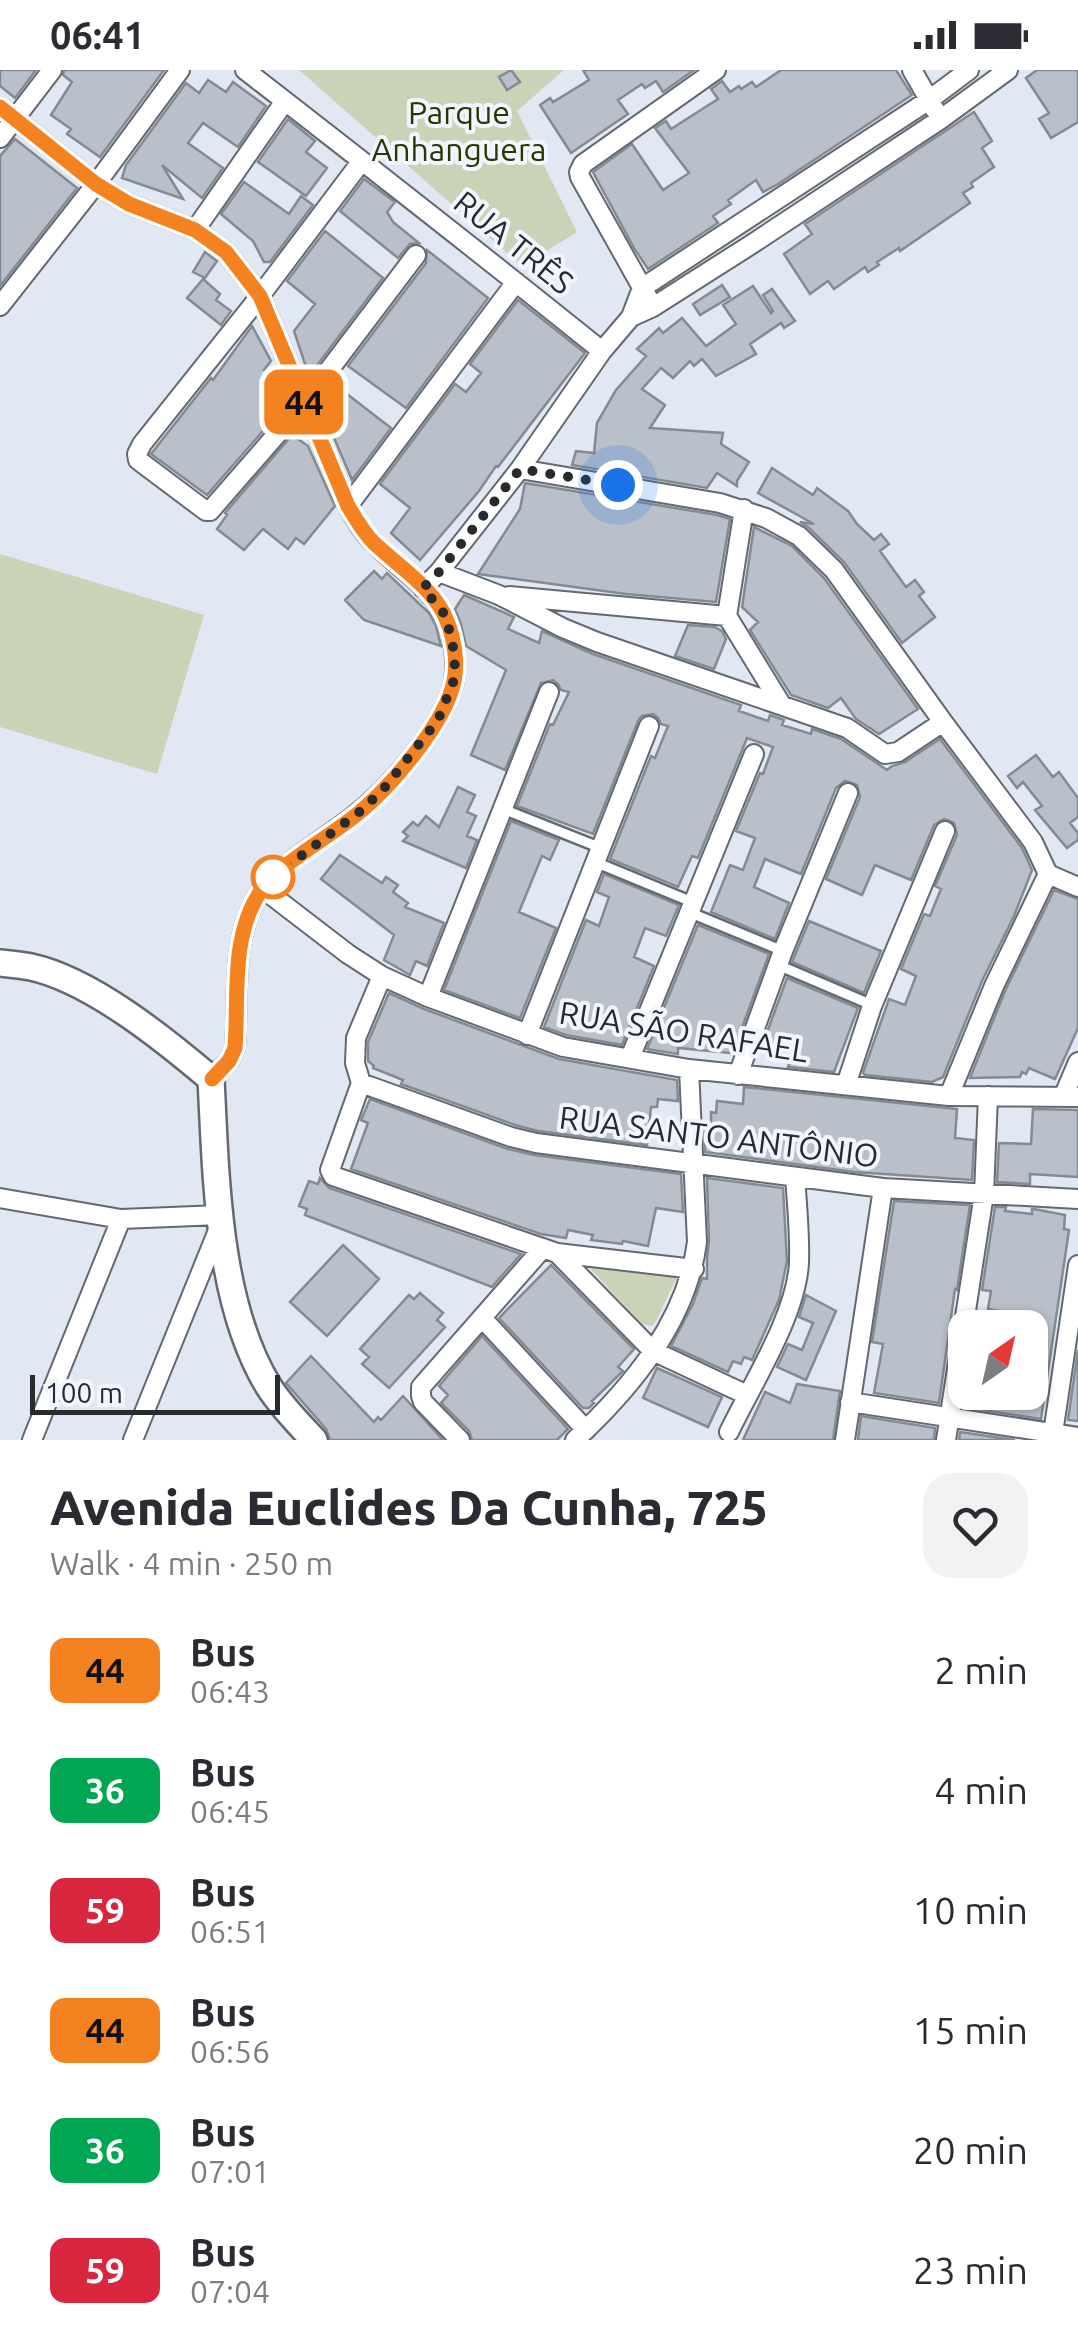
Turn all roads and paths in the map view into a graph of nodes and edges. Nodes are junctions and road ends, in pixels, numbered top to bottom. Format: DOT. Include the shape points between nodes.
graph roads {
  1 [pos="52,70"];
  2 [pos="180,70"];
  3 [pos="245,70"];
  4 [pos="716,70"];
  5 [pos="912,70"];
  6 [pos="970,70"];
  7 [pos="1008,70"];
  8 [pos="929,100"];
  9 [pos="285,101"];
  10 [pos="7,113"];
  11 [pos="941,118"];
  12 [pos="0,138"];
  13 [pos="361,162"];
  14 [pos="96,184"];
  15 [pos="788,193"];
  16 [pos="801,211"];
  17 [pos="195,230"];
  18 [pos="416,255"];
  19 [pos="516,282"];
  20 [pos="642,288"];
  21 [pos="260,296"];
  22 [pos="0,306"];
  23 [pos="654,307"];
  24 [pos="631,317"];
  25 [pos="602,351"];
  26 [pos="304,403"];
  27 [pos="520,469"];
  28 [pos="348,506"];
  29 [pos="744,509"];
  30 [pos="439,572"];
  31 [pos="423,588"];
  32 [pos="498,595"];
  33 [pos="726,616"];
  34 [pos="549,692"];
  35 [pos="781,704"];
  36 [pos="943,722"];
  37 [pos="649,726"];
  38 [pos="754,754"];
  39 [pos="848,793"];
  40 [pos="503,809"];
  41 [pos="946,831"];
  42 [pos="598,855"];
  43 [pos="1048,874"];
  44 [pos="1078,886"];
  45 [pos="262,888"];
  46 [pos="690,907"];
  47 [pos="781,958"];
  48 [pos="0,963"];
  49 [pos="382,976"];
  50 [pos="428,997"];
  51 [pos="872,1006"];
  52 [pos="527,1035"];
  53 [pos="630,1058"];
  54 [pos="1078,1062"];
  55 [pos="689,1068"];
  56 [pos="738,1074"];
  57 [pos="212,1079"];
  58 [pos="361,1083"];
  59 [pos="846,1085"];
  60 [pos="949,1096"];
  61 [pos="988,1096"];
  62 [pos="1071,1096"];
  63 [pos="692,1164"];
  64 [pos="795,1177"];
  65 [pos="883,1188"];
  66 [pos="984,1194"];
  67 [pos="0,1198"];
  68 [pos="1078,1199"];
  69 [pos="121,1218"];
  70 [pos="221,1219"];
  71 [pos="550,1250"];
  72 [pos="1078,1265"];
  73 [pos="694,1268"];
  74 [pos="484,1319"];
  75 [pos="653,1350"];
  76 [pos="747,1395"];
  77 [pos="850,1402"];
  78 [pos="948,1416"];
  79 [pos="729,1432"];
  80 [pos="580,1435"];
  81 [pos="1052,1436"];
  82 [pos="1078,1437"];
  83 [pos="32,1440"];
  84 [pos="133,1440"];
  85 [pos="314,1440"];
  86 [pos="460,1440"];
  87 [pos="845,1440"];
  88 [pos="946,1440"];
  1 -- 10 [label="street"];
  2 -- 14 [label="street"];
  3 -- 9 [label="street, RUA TRÊS"];
  4 -- 20 [label="street" via="579,172"];
  5 -- 8 [label="street"];
  6 -- 8 [label="street"];
  7 -- 11 [label="street"];
  8 -- 11 [label="street"];
  8 -- 15 [label="street"];
  9 -- 13 [label="street, RUA TRÊS"];
  9 -- 17 [label="street"];
  10 -- 12 [label="street"];
  10 -- 14 [label="street"];
  11 -- 16 [label="street"];
  13 -- 19 [label="street, RUA TRÊS"];
  13 -- 21 [label="street"];
  14 -- 17 [label="street"];
  14 -- 22 [label="street"];
  15 -- 16 [label="street"];
  15 -- 20 [label="street"];
  16 -- 23 [label="street"];
  17 -- 21 [label="street" via="226,252"];
  18 -- 26 [label="street"];
  19 -- 25 [label="street, RUA TRÊS"];
  19 -- 28 [label="street"];
  20 -- 23 [label="street"];
  20 -- 24 [label="street"];
  21 -- 26 [label="street"];
  21 -- 26 [label="street" via="137,458 210,511"];
  23 -- 24 [label="street"];
  24 -- 25 [label="street"];
  25 -- 27 [label="street"];
  26 -- 28 [label="street"];
  27 -- 29 [label="street"];
  27 -- 30 [label="street"];
  28 -- 31 [label="street" via="366,535"];
  29 -- 33 [label="street"];
  29 -- 36 [label="street" via="799,536 827,561"];
  30 -- 31 [label="street"];
  30 -- 32 [label="street"];
  31 -- 45 [label="street" via="446,616 455,656 454,680 438,720 362,810"];
  32 -- 33 [label="street"];
  32 -- 35 [label="street" via="580,635"];
  33 -- 35 [label="street"];
  34 -- 40 [label="street"];
  35 -- 36 [label="street" via="847,728 889,755"];
  36 -- 43 [label="street" via="1034,842"];
  37 -- 42 [label="street"];
  38 -- 46 [label="street"];
  39 -- 47 [label="street"];
  40 -- 42 [label="lane"];
  40 -- 50 [label="street"];
  41 -- 51 [label="street"];
  42 -- 46 [label="lane"];
  42 -- 52 [label="street"];
  43 -- 44 [label="street"];
  43 -- 60 [label="street"];
  45 -- 49 [label="street, RUA SÃO RAFAEL"];
  45 -- 57 [label="street" via="239,950 235,1048"];
  46 -- 47 [label="lane"];
  46 -- 53 [label="street"];
  47 -- 51 [label="lane"];
  47 -- 56 [label="street"];
  48 -- 57 [label="main road" via="75,983"];
  49 -- 50 [label="street, RUA SÃO RAFAEL"];
  49 -- 58 [label="street" via="356,1038"];
  50 -- 52 [label="street, RUA SÃO RAFAEL"];
  51 -- 59 [label="street"];
  52 -- 53 [label="street, RUA SÃO RAFAEL"];
  53 -- 55 [label="street, RUA SÃO RAFAEL"];
  54 -- 62 [label="street"];
  55 -- 56 [label="street, RUA SÃO RAFAEL"];
  55 -- 63 [label="street"];
  56 -- 59 [label="street, RUA SÃO RAFAEL"];
  57 -- 70 [label="main road"];
  58 -- 63 [label="street, RUA SANTO ANTÔNIO" via="536,1143"];
  58 -- 71 [label="street" via="333,1176"];
  59 -- 60 [label="street, RUA SÃO RAFAEL"];
  60 -- 61 [label="street, RUA SÃO RAFAEL"];
  61 -- 62 [label="street, RUA SÃO RAFAEL"];
  61 -- 66 [label="street"];
  63 -- 64 [label="street, RUA SANTO ANTÔNIO"];
  63 -- 73 [label="street"];
  64 -- 65 [label="street, RUA SANTO ANTÔNIO"];
  64 -- 76 [label="street" via="796,1280"];
  65 -- 66 [label="street, RUA SANTO ANTÔNIO"];
  65 -- 77 [label="street"];
  66 -- 68 [label="street, RUA SANTO ANTÔNIO"];
  66 -- 78 [label="street"];
  67 -- 69 [label="street"];
  69 -- 70 [label="street"];
  69 -- 83 [label="street"];
  70 -- 84 [label="street"];
  70 -- 85 [label="main road" via="246,1342 268,1386"];
  71 -- 73 [label="street"];
  71 -- 74 [label="street"];
  71 -- 75 [label="street"];
  72 -- 81 [label="street"];
  73 -- 75 [label="street"];
  74 -- 80 [label="street"];
  74 -- 86 [label="street" via="420,1392"];
  75 -- 76 [label="street"];
  75 -- 80 [label="street"];
  76 -- 79 [label="street"];
  77 -- 78 [label="street"];
  77 -- 87 [label="street"];
  78 -- 81 [label="street"];
  78 -- 88 [label="street"];
  81 -- 82 [label="street"];
}
